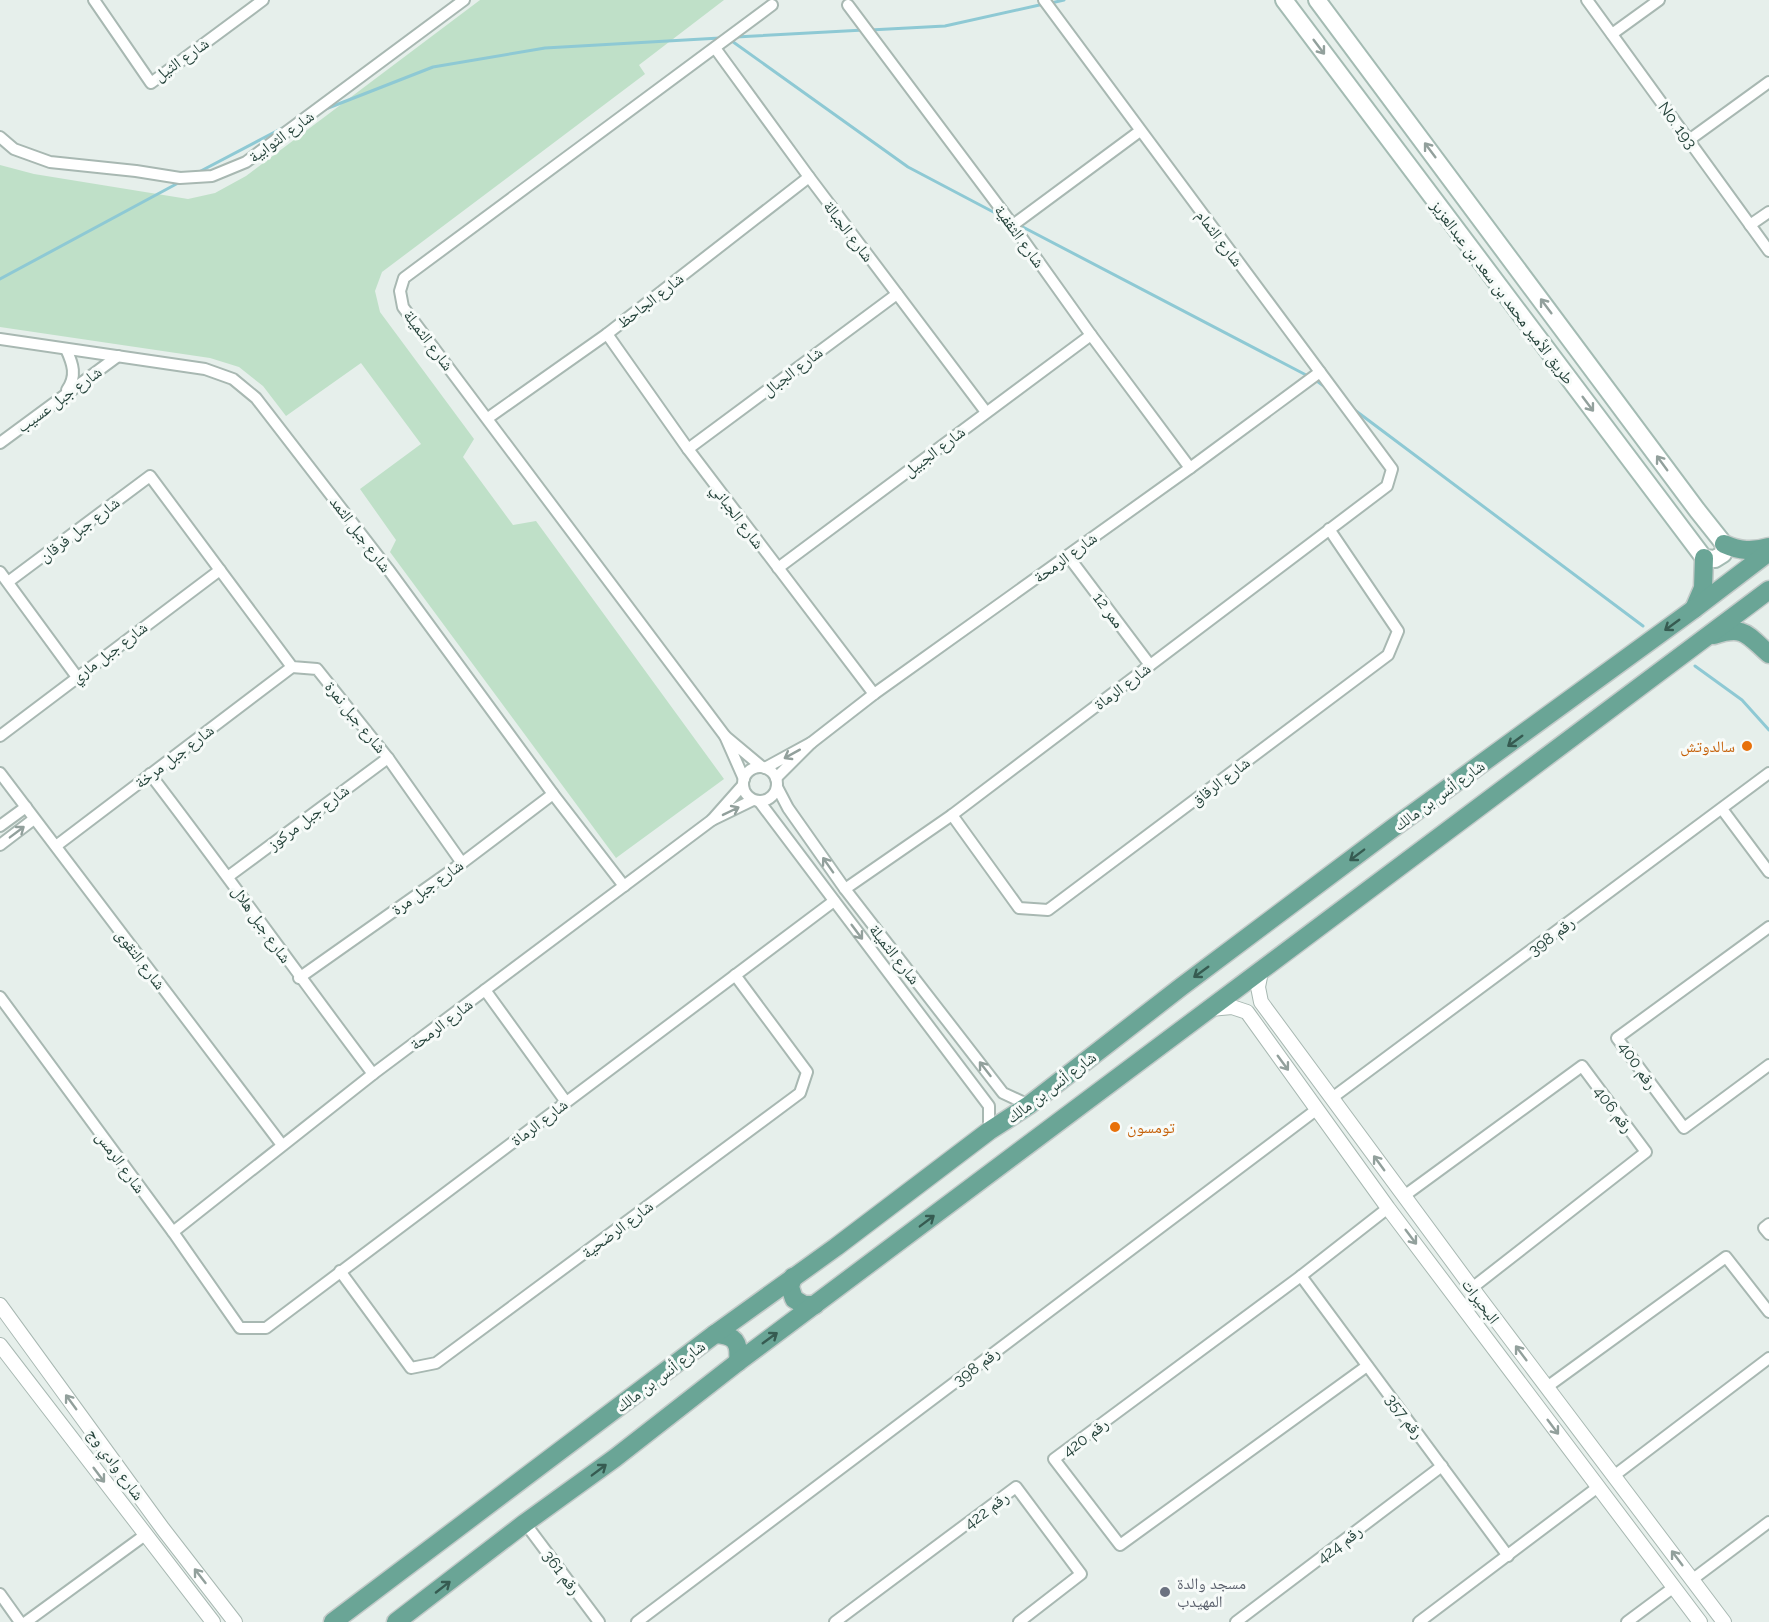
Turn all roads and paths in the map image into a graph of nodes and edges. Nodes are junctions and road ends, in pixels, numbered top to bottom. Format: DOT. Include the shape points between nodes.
graph roads {
  1 [pos="94,0"];
  2 [pos="263,0"];
  3 [pos="464,0"];
  4 [pos="1044,0"];
  5 [pos="1284,0"];
  6 [pos="1317,0"];
  7 [pos="1587,0"];
  8 [pos="1659,0"];
  9 [pos="776,2"];
  10 [pos="845,2"];
  11 [pos="1612,34"];
  12 [pos="715,48"];
  13 [pos="1769,81"];
  14 [pos="1140,130"];
  15 [pos="0,137"];
  16 [pos="1689,140"];
  17 [pos="809,177"];
  18 [pos="1769,212"];
  19 [pos="1013,225"];
  20 [pos="1750,225"];
  21 [pos="1769,251"];
  22 [pos="897,294"];
  23 [pos="607,334"];
  24 [pos="1091,335"];
  25 [pos="0,339"];
  26 [pos="66,349"];
  27 [pos="118,356"];
  28 [pos="1320,372"];
  29 [pos="65,395"];
  30 [pos="986,412"];
  31 [pos="488,418"];
  32 [pos="0,443"];
  33 [pos="688,449"];
  34 [pos="1190,468"];
  35 [pos="1390,476"];
  36 [pos="1329,529"];
  37 [pos="1724,544"];
  38 [pos="1769,547"];
  39 [pos="1769,552"];
  40 [pos="1068,556"];
  41 [pos="1704,558"];
  42 [pos="778,568"];
  43 [pos="220,570"];
  44 [pos="0,572"];
  45 [pos="8,582"];
  46 [pos="1769,590"];
  47 [pos="1694,609"];
  48 [pos="1706,637"];
  49 [pos="1769,654"];
  50 [pos="1150,665"];
  51 [pos="292,667"];
  52 [pos="76,676"];
  53 [pos="874,694"];
  54 [pos="0,735"];
  55 [pos="725,736"];
  56 [pos="811,743"];
  57 [pos="388,758"];
  58 [pos="764,768"];
  59 [pos="0,773"];
  60 [pos="1769,773"];
  61 [pos="150,774"];
  62 [pos="743,782"];
  63 [pos="776,782"];
  64 [pos="553,794"];
  65 [pos="756,801"];
  66 [pos="26,807"];
  67 [pos="1722,809"];
  68 [pos="952,815"];
  69 [pos="34,819"];
  70 [pos="712,820"];
  71 [pos="0,826"];
  72 [pos="0,845"];
  73 [pos="56,846"];
  74 [pos="462,863"];
  75 [pos="1769,872"];
  76 [pos="229,876"];
  77 [pos="624,886"];
  78 [pos="845,889"];
  79 [pos="834,900"];
  80 [pos="1769,927"];
  81 [pos="1261,972"];
  82 [pos="735,975"];
  83 [pos="300,978"];
  84 [pos="485,990"];
  85 [pos="0,998"];
  86 [pos="1210,1009"];
  87 [pos="1277,1024"];
  88 [pos="1261,1032"];
  89 [pos="1769,1065"];
  90 [pos="373,1074"];
  91 [pos="1332,1098"];
  92 [pos="566,1102"];
  93 [pos="1029,1105"];
  94 [pos="1316,1110"];
  95 [pos="989,1131"];
  96 [pos="282,1145"];
  97 [pos="1404,1196"];
  98 [pos="1388,1208"];
  99 [pos="1769,1224"];
  100 [pos="173,1232"];
  101 [pos="1769,1234"];
  102 [pos="340,1271"];
  103 [pos="1300,1276"];
  104 [pos="794,1277"];
  105 [pos="1472,1288"];
  106 [pos="0,1305"];
  107 [pos="815,1305"];
  108 [pos="1769,1312"];
  109 [pos="240,1328"];
  110 [pos="715,1334"];
  111 [pos="0,1345"];
  112 [pos="1769,1358"];
  113 [pos="738,1362"];
  114 [pos="1367,1366"];
  115 [pos="1547,1387"];
  116 [pos="1442,1466"];
  117 [pos="1615,1475"];
  118 [pos="1599,1488"];
  119 [pos="1769,1522"];
  120 [pos="525,1523"];
  121 [pos="144,1535"];
  122 [pos="1508,1556"];
  123 [pos="1693,1579"];
  124 [pos="1674,1587"];
  125 [pos="0,1594"];
  126 [pos="20,1622"];
  127 [pos="26,1622"];
  128 [pos="213,1622"];
  129 [pos="235,1622"];
  130 [pos="333,1622"];
  131 [pos="396,1622"];
  132 [pos="599,1622"];
  133 [pos="637,1622"];
  134 [pos="835,1622"];
  135 [pos="1019,1622"];
  136 [pos="1236,1622"];
  137 [pos="1419,1622"];
  138 [pos="1628,1622"];
  139 [pos="1700,1622"];
  140 [pos="1724,1622"];
  1 -- 2 [label="street, شارع الثيل" via="151,83"];
  3 -- 15 [label="street, شارع الثوابية" via="246,162 212,176 180,178 50,162 14,149"];
  4 -- 14 [label="street, شارع الثمام"];
  5 -- 41 [label="main road, طريق الأمير محمد بن سعد بن عبدالعزيز, one-way"];
  37 -- 6 [label="main road, طريق الأمير محمد بن سعد بن عبدالعزيز, one-way"];
  7 -- 11 [label="street, No. 193"];
  8 -- 11 [label="street"];
  9 -- 12 [label="street, شارع الثميلة"];
  10 -- 19 [label="street, شارع الثقفية"];
  11 -- 16 [label="street, No. 193"];
  12 -- 17 [label="street, شارع الجبالة"];
  12 -- 31 [label="street, شارع الثميلة" via="404,279 400,291 403,307"];
  13 -- 16 [label="street"];
  14 -- 19 [label="street"];
  14 -- 28 [label="street, شارع الثمام"];
  16 -- 20 [label="street, No. 193"];
  17 -- 22 [label="street, شارع الجبالة"];
  17 -- 23 [label="street, شارع الجاحظ"];
  18 -- 20 [label="street"];
  19 -- 24 [label="street, شارع الثقفية"];
  20 -- 21 [label="street, No. 193"];
  22 -- 30 [label="street, شارع الجبالة"];
  22 -- 33 [label="street, شارع الجبال"];
  23 -- 31 [label="street, شارع الجاحظ"];
  23 -- 33 [label="street, شارع الجباني"];
  24 -- 30 [label="street, شارع الجبيل"];
  24 -- 34 [label="street, شارع الثقفية"];
  25 -- 26 [label="street, شارع جبل الثمد"];
  26 -- 27 [label="street, شارع جبل الثمد"];
  26 -- 29 [label="street" via="73,366 72,383"];
  27 -- 29 [label="street, شارع جبل عسيب"];
  27 -- 64 [label="street, شارع جبل الثمد" via="206,369 233,379 256,398"];
  28 -- 34 [label="street, شارع الرمحة"];
  28 -- 35 [label="street, شارع الثمام" via="1392,469"];
  29 -- 32 [label="street, شارع جبل عسيب"];
  30 -- 42 [label="street, شارع الجبيل"];
  31 -- 55 [label="street, شارع الثميلة"];
  33 -- 42 [label="street, شارع الجباني"];
  34 -- 40 [label="street, شارع الرمحة"];
  35 -- 36 [label="street, شارع الرماة" via="1387,486"];
  36 -- 50 [label="street, شارع الرماة"];
  36 -- 68 [label="street, شارع الرقاق" via="1398,632 1388,655 1048,910 1019,908"];
  37 -- 38 [label="main road" via="1739,551"];
  37 -- 41 [label="main road" via="1723,554 1715,560"];
  39 -- 47 [label="main road, شارع أنس بن مالك"];
  40 -- 50 [label="street, ممر 12"];
  40 -- 53 [label="street, شارع الرمحة"];
  41 -- 47 [label="main road" via="1703,588"];
  42 -- 53 [label="street, شارع الجباني"];
  43 -- 45 [label="street, شارع جبل فرقان" via="150,476"];
  43 -- 51 [label="street"];
  43 -- 52 [label="street, شارع جبل ماري"];
  44 -- 45 [label="street"];
  45 -- 52 [label="street"];
  46 -- 48 [label="main road, شارع أنس بن مالك"];
  47 -- 93 [label="main road, شارع أنس بن مالك, one-way" via="1384,835"];
  48 -- 49 [label="main road" via="1729,630 1742,631"];
  48 -- 81 [label="main road, شارع أنس بن مالك"];
  50 -- 68 [label="street, شارع الرماة"];
  51 -- 57 [label="street, شارع جبل نمرة" via="317,669"];
  51 -- 61 [label="street, شارع جبل مرخة"];
  52 -- 54 [label="street, شارع جبل ماري"];
  53 -- 56 [label="street, شارع الرمحة"];
  55 -- 58 [label="street"];
  55 -- 62 [label="street"];
  56 -- 58 [label="street, one-way"];
  56 -- 63 [label="street"];
  57 -- 74 [label="street, شارع جبل نمرة"];
  57 -- 76 [label="street, شارع جبل مركوز"];
  58 -- 62 [label="street" via="752,769"];
  58 -- 63 [label="street" via="773,773"];
  59 -- 66 [label="street, شارع التقوى"];
  60 -- 67 [label="street, رقم 398"];
  61 -- 73 [label="street, شارع جبل مرخة"];
  61 -- 76 [label="street, شارع جبل هلال"];
  62 -- 65 [label="street" via="745,793"];
  62 -- 70 [label="street"];
  63 -- 65 [label="street" via="770,798"];
  78 -- 63 [label="street, شارع الثميلة, one-way" via="788,808"];
  64 -- 74 [label="street, شارع جبل مرة"];
  64 -- 77 [label="street, شارع جبل الثمد"];
  70 -- 65 [label="street, one-way"];
  65 -- 79 [label="street, شارع الثميلة"];
  66 -- 69 [label="street, شارع التقوى"];
  66 -- 71 [label="street"];
  67 -- 75 [label="street"];
  67 -- 91 [label="street, رقم 398"];
  68 -- 78 [label="street, شارع الرماة"];
  72 -- 69 [label="street, one-way"];
  69 -- 73 [label="street, شارع التقوى"];
  70 -- 77 [label="street, شارع الرمحة"];
  73 -- 96 [label="street, شارع التقوى"];
  74 -- 83 [label="street, شارع جبل مرة"];
  76 -- 83 [label="street, شارع جبل هلال"];
  77 -- 84 [label="street, شارع الرمحة"];
  93 -- 78 [label="street, شارع الثميلة, one-way" via="1003,1093"];
  79 -- 82 [label="street, شارع الرماة"];
  79 -- 95 [label="street, شارع الثميلة, one-way" via="988,1106"];
  80 -- 89 [label="street, رقم 400" via="1617,1038 1684,1128"];
  81 -- 86 [label="main road, شارع أنس بن مالك"];
  81 -- 87 [label="street, البحيرات" via="1261,1002"];
  82 -- 92 [label="street, شارع الرماة"];
  82 -- 102 [label="street, شارع الرضحية" via="807,1072 800,1093 436,1363 411,1368"];
  83 -- 90 [label="street, شارع جبل هلال"];
  84 -- 90 [label="street, شارع الرمحة"];
  84 -- 92 [label="street"];
  85 -- 100 [label="street, شارع الرمس"];
  86 -- 88 [label="street, البحيرات" via="1232,1007 1247,1012"];
  107 -- 86 [label="main road, شارع أنس بن مالك, one-way"];
  87 -- 88 [label="street" via="1265,1018 1261,1021"];
  87 -- 91 [label="street, البحيرات"];
  88 -- 94 [label="street, البحيرات, one-way"];
  90 -- 96 [label="street, شارع الرمحة"];
  97 -- 91 [label="street, البحيرات, one-way"];
  92 -- 102 [label="street, شارع الرماة"];
  93 -- 95 [label="main road, شارع أنس بن مالك"];
  94 -- 98 [label="street, البحيرات"];
  94 -- 133 [label="street, رقم 398"];
  95 -- 104 [label="main road, شارع أنس بن مالك"];
  96 -- 100 [label="street, شارع الرمحة"];
  97 -- 105 [label="street, البحيرات"];
  97 -- 105 [label="street, رقم 406" via="1582,1066 1590,1075 1646,1152"];
  98 -- 103 [label="street, رقم 420"];
  98 -- 118 [label="street, البحيرات, one-way"];
  99 -- 101 [label="street" via="1764,1228"];
  100 -- 109 [label="street, شارع الرمس"];
  102 -- 109 [label="street, شارع الرماة" via="267,1328"];
  103 -- 114 [label="street, رقم 357"];
  103 -- 114 [label="street, رقم 420" via="1054,1459 1120,1545"];
  104 -- 107 [label="main road" via="790,1287 794,1299 804,1305"];
  104 -- 110 [label="main road, شارع أنس بن مالك"];
  115 -- 105 [label="street, البحيرات, one-way"];
  129 -- 106 [label="street, شارع وادي وج, one-way"];
  113 -- 107 [label="main road, شارع أنس بن مالك, one-way"];
  108 -- 115 [label="street" via="1726,1257"];
  110 -- 113 [label="main road" via="726,1335 737,1343"];
  110 -- 130 [label="main road, شارع أنس بن مالك"];
  111 -- 121 [label="street, شارع وادي وج, one-way"];
  112 -- 117 [label="street"];
  120 -- 113 [label="main road, شارع أنس بن مالك, one-way"];
  114 -- 116 [label="street, رقم 357"];
  115 -- 117 [label="street, البحيرات"];
  116 -- 122 [label="street, رقم 357"];
  116 -- 136 [label="street, رقم 424"];
  123 -- 117 [label="street, البحيرات, one-way"];
  118 -- 122 [label="street"];
  118 -- 124 [label="street, البحيرات"];
  119 -- 123 [label="street"];
  131 -- 120 [label="main road, شارع أنس بن مالك, one-way"];
  120 -- 132 [label="street, رقم 361"];
  121 -- 127 [label="street"];
  121 -- 128 [label="street, شارع وادي وج"];
  122 -- 137 [label="street"];
  123 -- 140 [label="street, البحيرات"];
  124 -- 138 [label="street"];
  124 -- 139 [label="street, البحيرات"];
  125 -- 126 [label="street"];
  134 -- 135 [label="street, رقم 422" via="1016,1487 1081,1574"];
}
